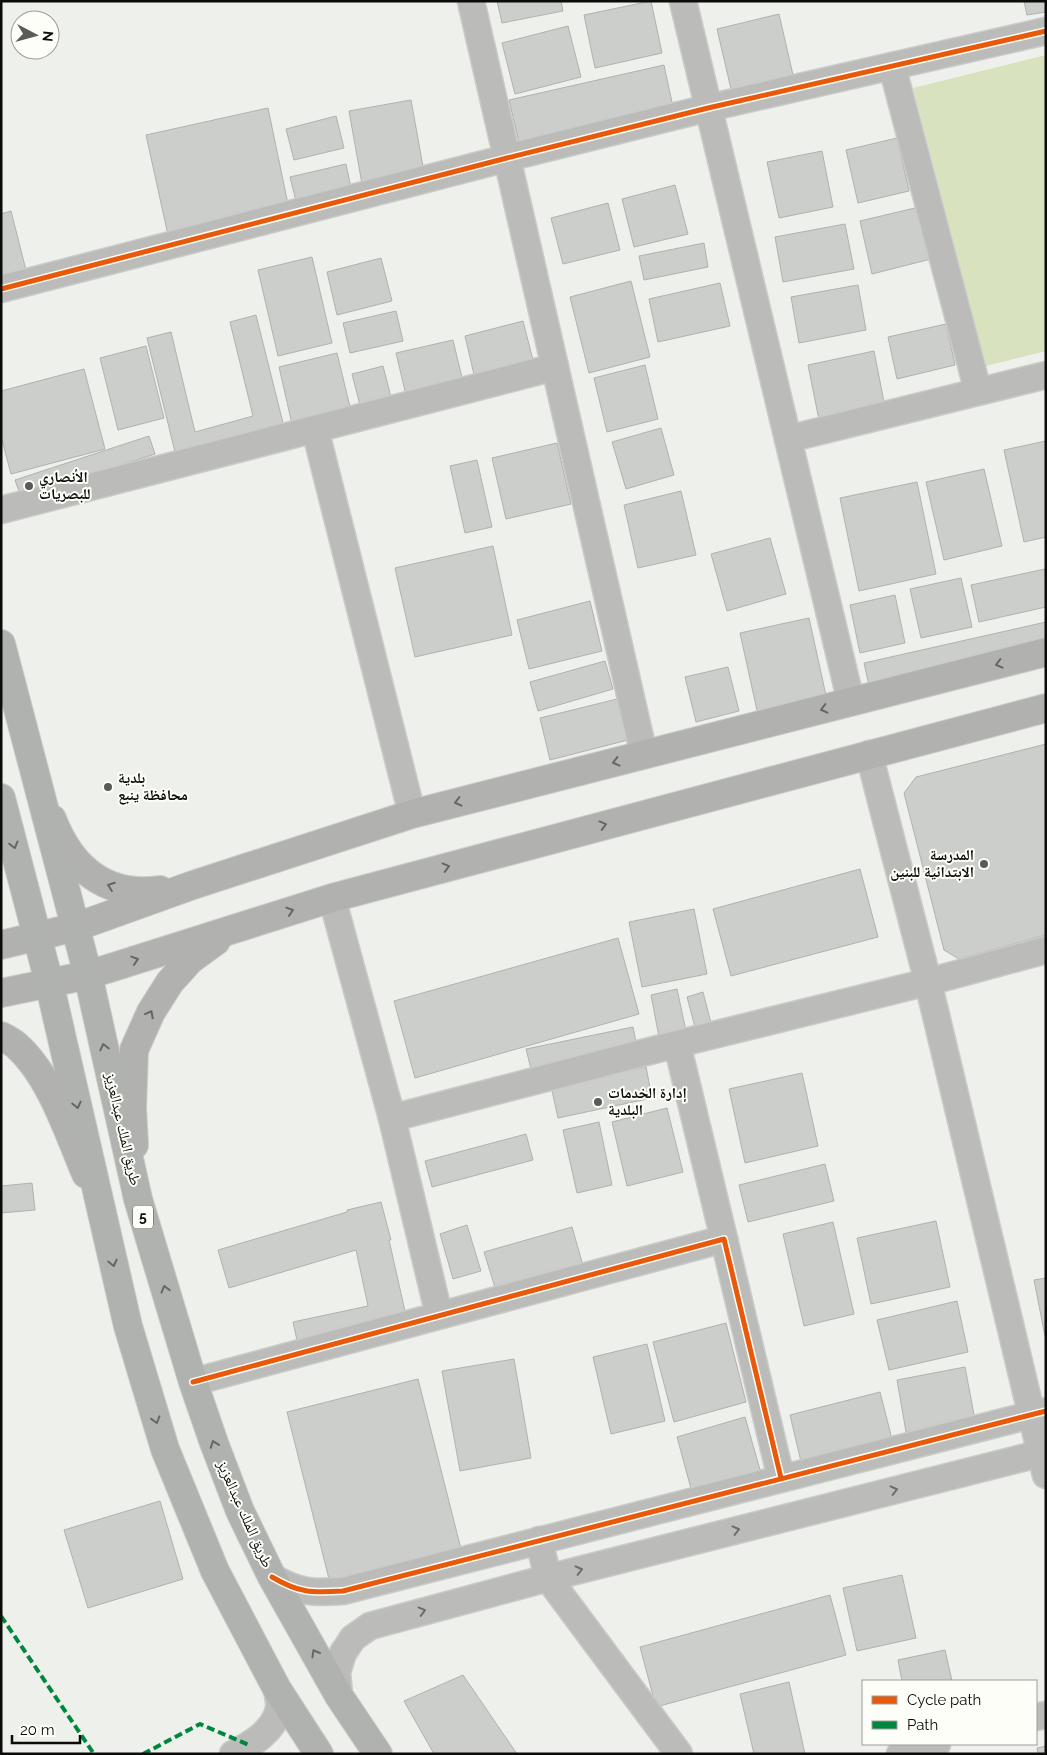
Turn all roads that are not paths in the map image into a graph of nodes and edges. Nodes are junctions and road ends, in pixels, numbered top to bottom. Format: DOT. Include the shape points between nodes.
graph roads {
  1 [pos="471,1"];
  2 [pos="683,1"];
  3 [pos="1046,31"];
  4 [pos="892,66"];
  5 [pos="708,108"];
  6 [pos="507,158"];
  7 [pos="1,289"];
  8 [pos="555,367"];
  9 [pos="1046,375"];
  10 [pos="978,391"];
  11 [pos="315,429"];
  12 [pos="788,439"];
  13 [pos="1,510"];
  14 [pos="1,644"];
  15 [pos="1046,652"];
  16 [pos="851,702"];
  17 [pos="1046,708"];
  18 [pos="869,754"];
  19 [pos="644,755"];
  20 [pos="33,769"];
  21 [pos="1,798"];
  22 [pos="412,814"];
  23 [pos="194,885"];
  24 [pos="332,898"];
  25 [pos="76,927"];
  26 [pos="234,929"];
  27 [pos="38,937"];
  28 [pos="1,945"];
  29 [pos="1046,950"];
  30 [pos="88,975"];
  31 [pos="49,982"];
  32 [pos="928,982"];
  33 [pos="1,993"];
  34 [pos="1,1036"];
  35 [pos="677,1044"];
  36 [pos="392,1118"];
  37 [pos="138,1199"];
  38 [pos="101,1208"];
  39 [pos="724,1239"];
  40 [pos="439,1315"];
  41 [pos="192,1382"];
  42 [pos="1038,1413"];
  43 [pos="1044,1460"];
  44 [pos="781,1478"];
  45 [pos="539,1540"];
  46 [pos="272,1577"];
  47 [pos="548,1578"];
  48 [pos="383,1581"];
  49 [pos="395,1618"];
  50 [pos="278,1689"];
  51 [pos="339,1696"];
  52 [pos="934,1745"];
  53 [pos="233,1754"];
  54 [pos="319,1754"];
  55 [pos="378,1754"];
  56 [pos="679,1754"];
  57 [pos="900,1754"];
  1 -- 6 [label="street"];
  2 -- 5 [label="street"];
  3 -- 4 [label="street"];
  4 -- 5 [label="street"];
  4 -- 10 [label="street"];
  5 -- 6 [label="street"];
  5 -- 12 [label="street"];
  6 -- 7 [label="street"];
  6 -- 8 [label="street"];
  8 -- 11 [label="street"];
  8 -- 19 [label="street"];
  9 -- 10 [label="street"];
  10 -- 12 [label="street"];
  11 -- 13 [label="street"];
  11 -- 22 [label="street"];
  12 -- 16 [label="street"];
  14 -- 20 [label="highway, طريق الملك عبدالعزيز / 5"];
  15 -- 16 [label="main road, one-way"];
  16 -- 19 [label="main road, one-way"];
  17 -- 18 [label="main road"];
  24 -- 18 [label="main road, one-way"];
  18 -- 32 [label="street"];
  19 -- 22 [label="main road, one-way"];
  23 -- 20 [label="main road, one-way" via="146,892 120,889 100,882 77,861 60,839"];
  20 -- 25 [label="highway, طريق الملك عبدالعزيز / 5"];
  21 -- 27 [label="highway, one-way"];
  22 -- 23 [label="main road"];
  23 -- 25 [label="main road"];
  26 -- 24 [label="main road, one-way"];
  24 -- 36 [label="street"];
  25 -- 27 [label="main road"];
  25 -- 30 [label="highway, طريق الملك عبدالعزيز / 5"];
  30 -- 26 [label="main road, one-way"];
  37 -- 26 [label="main road, one-way" via="132,1108 134,1050 151,1012 170,982 190,960"];
  27 -- 28 [label="main road"];
  27 -- 31 [label="highway"];
  29 -- 32 [label="street"];
  30 -- 31 [label="main road"];
  37 -- 30 [label="highway, طريق الملك عبدالعزيز / 5, one-way"];
  31 -- 33 [label="main road"];
  31 -- 38 [label="highway, one-way"];
  32 -- 35 [label="street"];
  32 -- 42 [label="street"];
  34 -- 38 [label="main road" via="31,1060 46,1082"];
  35 -- 36 [label="street"];
  35 -- 39 [label="street"];
  36 -- 40 [label="street"];
  41 -- 37 [label="highway, طريق الملك عبدالعزيز / 5, one-way"];
  38 -- 50 [label="highway, one-way" via="128,1326 165,1449 215,1571"];
  39 -- 40 [label="street"];
  39 -- 44 [label="street"];
  40 -- 41 [label="street"];
  46 -- 41 [label="highway, طريق الملك عبدالعزيز / 5, one-way" via="240,1511"];
  42 -- 43 [label="street"];
  42 -- 44 [label="street"];
  47 -- 43 [label="street, one-way"];
  44 -- 45 [label="street"];
  45 -- 47 [label="street"];
  45 -- 48 [label="street"];
  46 -- 48 [label="street" via="288,1587 319,1593"];
  51 -- 46 [label="highway, طريق الملك عبدالعزيز / 5, one-way"];
  49 -- 47 [label="street, one-way"];
  47 -- 56 [label="street"];
  48 -- 49 [label="street"];
  49 -- 51 [label="street" via="370,1626 353,1638 343,1653 337,1672"];
  50 -- 53 [label="street" via="279,1707 274,1721 261,1736"];
  50 -- 54 [label="highway"];
  51 -- 55 [label="highway, طريق الملك عبدالعزيز / 5"];
  52 -- 57 [label="street"];
}
